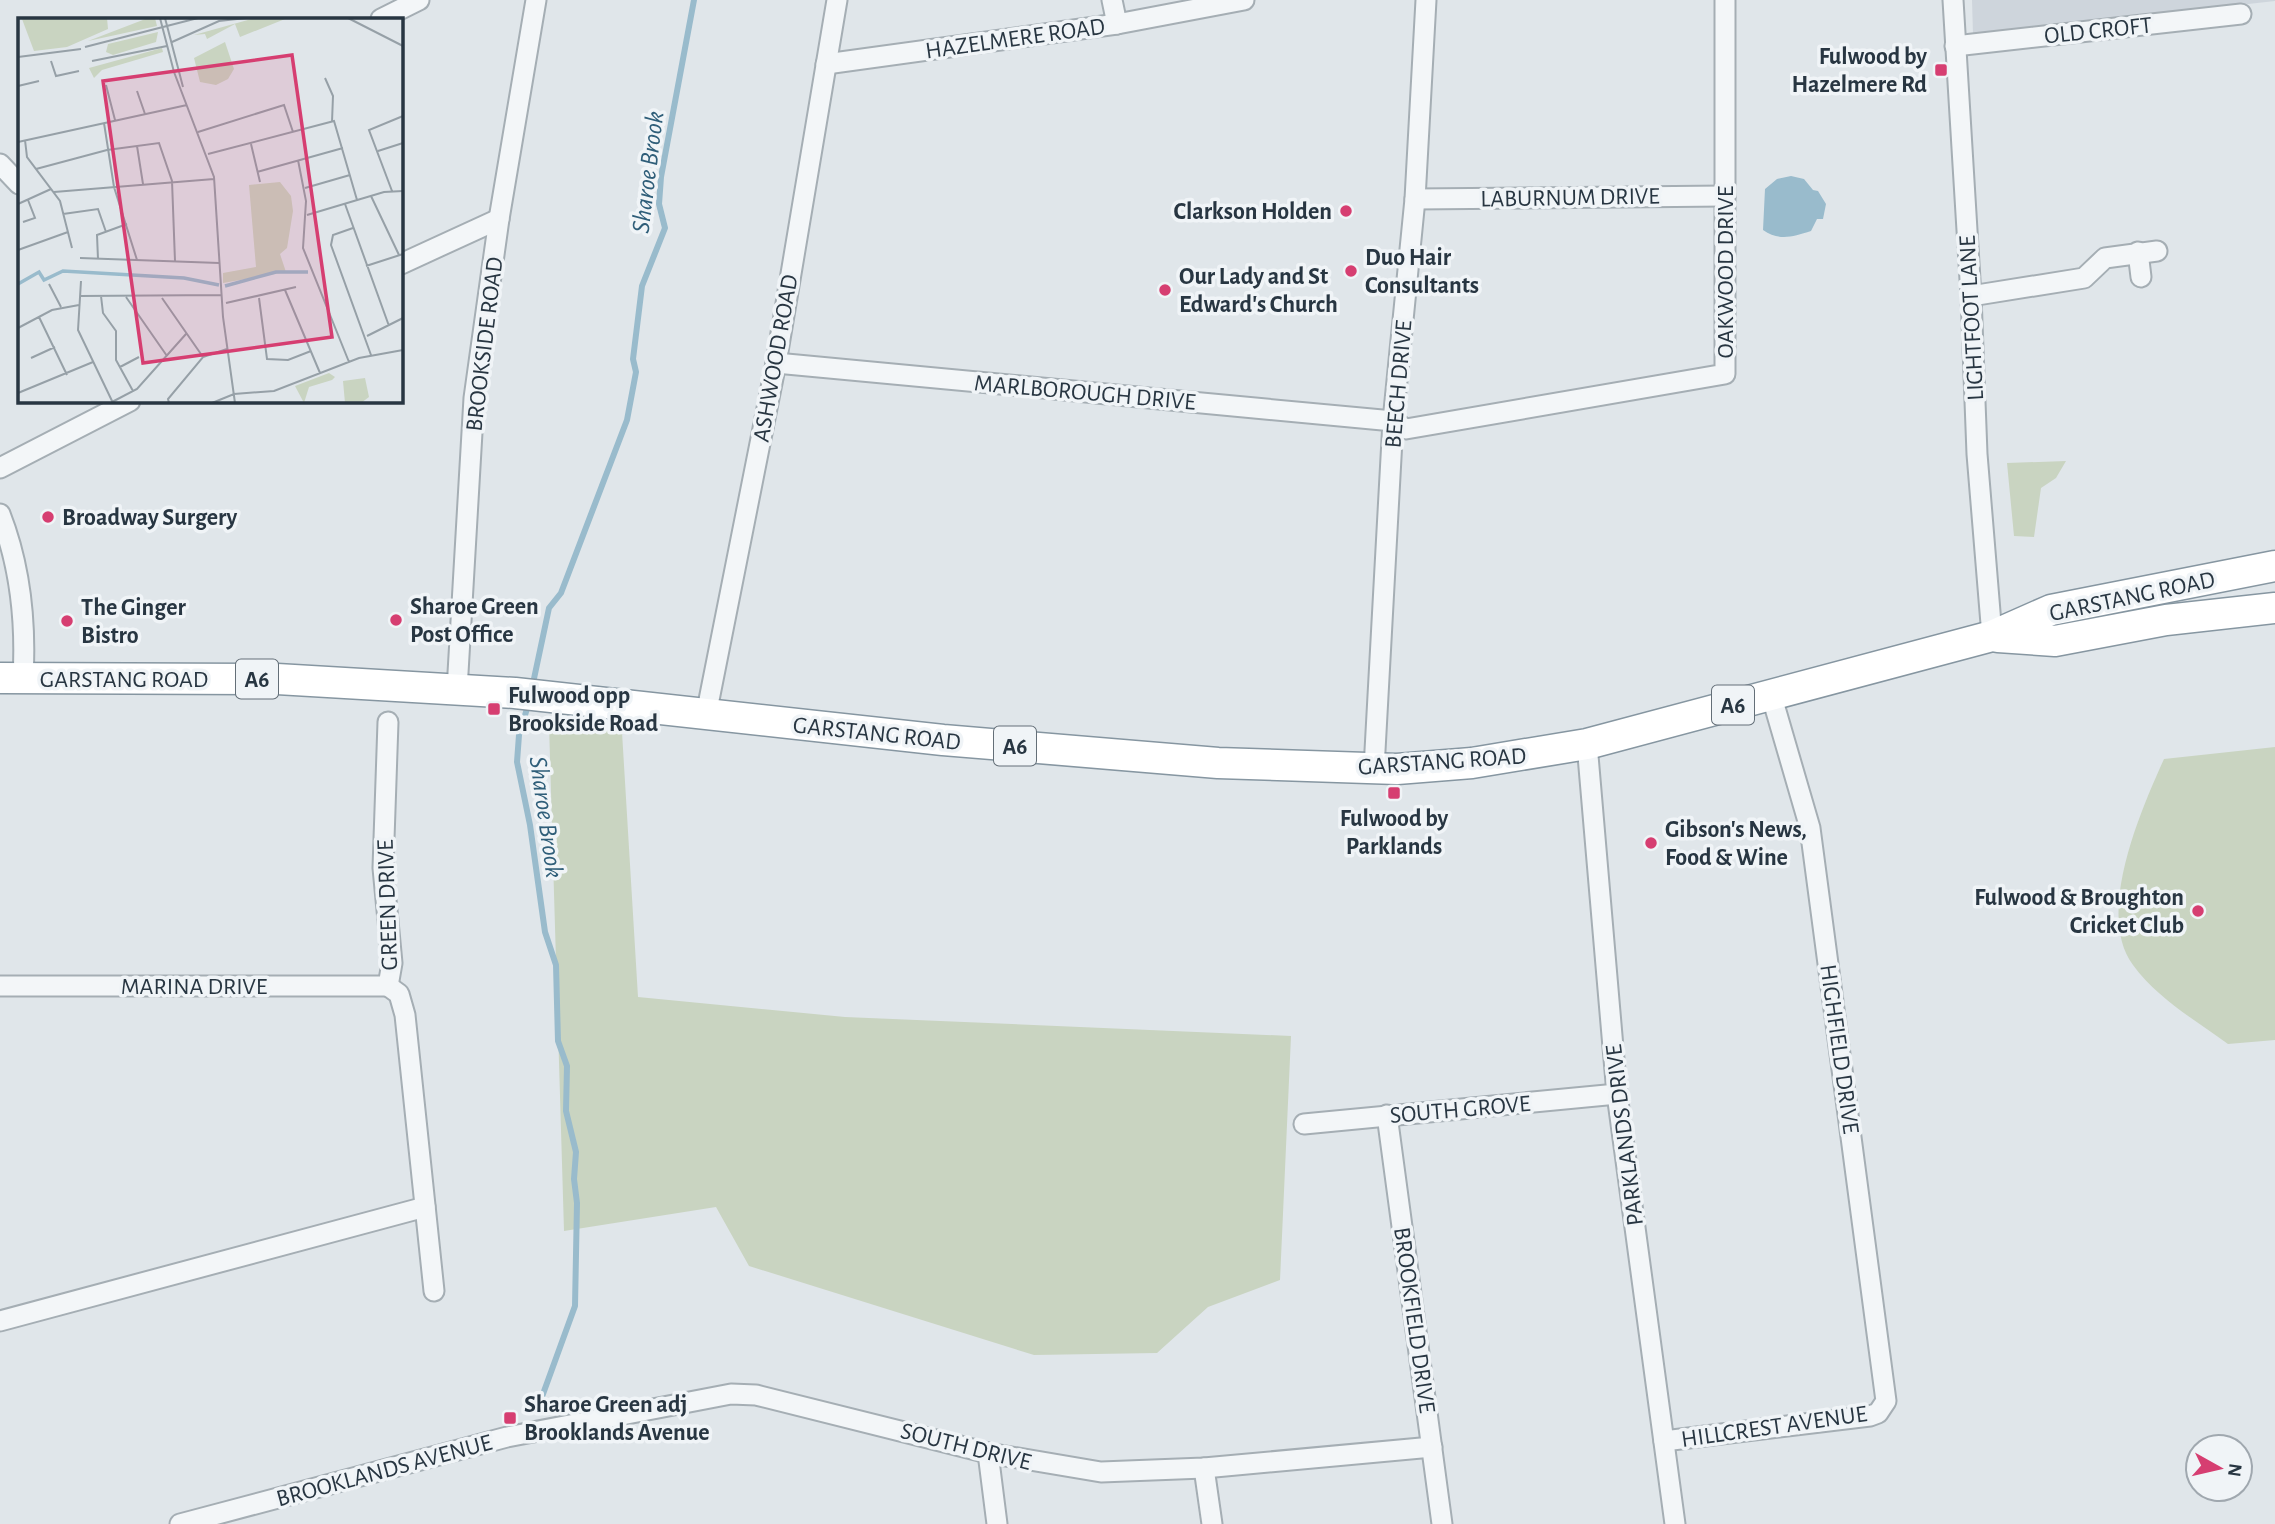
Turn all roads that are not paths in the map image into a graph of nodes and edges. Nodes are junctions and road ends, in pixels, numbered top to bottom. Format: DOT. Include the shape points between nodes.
graph roads {
  1 [pos="418,0"];
  2 [pos="536,0"];
  3 [pos="837,0"];
  4 [pos="1112,0"];
  5 [pos="1244,0"];
  6 [pos="1426,0"];
  7 [pos="1725,0"];
  8 [pos="1953,0"];
  9 [pos="2241,14"];
  10 [pos="383,18"];
  11 [pos="1117,23"];
  12 [pos="1955,46"];
  13 [pos="826,64"];
  14 [pos="0,164"];
  15 [pos="18,183"];
  16 [pos="1725,196"];
  17 [pos="1415,199"];
  18 [pos="499,219"];
  19 [pos="402,264"];
  20 [pos="2140,277"];
  21 [pos="1971,296"];
  22 [pos="776,363"];
  23 [pos="128,402"];
  24 [pos="1393,421"];
  25 [pos="0,468"];
  26 [pos="0,514"];
  27 [pos="2275,566"];
  28 [pos="2275,608"];
  29 [pos="1992,636"];
  30 [pos="11,678"];
  31 [pos="457,690"];
  32 [pos="1771,694"];
  33 [pos="706,715"];
  34 [pos="388,722"];
  35 [pos="1587,744"];
  36 [pos="1374,769"];
  37 [pos="0,986"];
  38 [pos="388,986"];
  39 [pos="1617,1094"];
  40 [pos="1387,1115"];
  41 [pos="1304,1124"];
  42 [pos="425,1207"];
  43 [pos="434,1291"];
  44 [pos="0,1321"];
  45 [pos="1883,1408"];
  46 [pos="507,1437"];
  47 [pos="1664,1441"];
  48 [pos="1432,1447"];
  49 [pos="988,1453"];
  50 [pos="1204,1468"];
  51 [pos="180,1524"];
  52 [pos="997,1524"];
  53 [pos="1212,1524"];
  54 [pos="1442,1524"];
  55 [pos="1675,1524"];
  1 -- 10 [label="street"];
  2 -- 18 [label="street, BROOKSIDE ROAD"];
  3 -- 13 [label="street, ASHWOOD ROAD"];
  4 -- 11 [label="street"];
  5 -- 11 [label="street, HAZELMERE ROAD"];
  6 -- 17 [label="street, BEECH DRIVE"];
  7 -- 16 [label="street, OAKWOOD DRIVE"];
  8 -- 12 [label="street, LIGHTFOOT LANE"];
  9 -- 12 [label="street, OLD CROFT"];
  11 -- 13 [label="street, HAZELMERE ROAD"];
  12 -- 21 [label="street, LIGHTFOOT LANE"];
  13 -- 22 [label="street, ASHWOOD ROAD"];
  14 -- 15 [label="street"];
  16 -- 17 [label="street, LABURNUM DRIVE"];
  16 -- 24 [label="street, OAKWOOD DRIVE" via="1725,374 1406,429"];
  17 -- 24 [label="street, BEECH DRIVE"];
  18 -- 19 [label="street"];
  18 -- 31 [label="street, BROOKSIDE ROAD" via="474,398"];
  20 -- 21 [label="street" via="2148,252 2105,258 2084,278"];
  21 -- 29 [label="street, LIGHTFOOT LANE" via="1977,454"];
  22 -- 24 [label="street, MARLBOROUGH DRIVE"];
  22 -- 33 [label="street, ASHWOOD ROAD"];
  23 -- 25 [label="street"];
  24 -- 36 [label="street, BEECH DRIVE"];
  26 -- 30 [label="street" via="11,550 25,640"];
  27 -- 29 [label="highway, GARSTANG ROAD / A6" via="2051,610"];
  28 -- 29 [label="highway, GARSTANG ROAD / A6" via="2054,641"];
  29 -- 32 [label="highway, GARSTANG ROAD / A6"];
  30 -- 31 [label="highway, GARSTANG ROAD / A6" via="277,679"];
  31 -- 33 [label="highway, GARSTANG ROAD / A6" via="561,696"];
  32 -- 35 [label="highway, GARSTANG ROAD / A6"];
  32 -- 45 [label="street, HIGHFIELD DRIVE" via="1810,828 1886,1393"];
  33 -- 36 [label="highway, GARSTANG ROAD / A6" via="1218,764"];
  34 -- 38 [label="street, GREEN DRIVE" via="383,868 392,963"];
  35 -- 36 [label="highway, GARSTANG ROAD / A6" via="1472,763"];
  35 -- 39 [label="street, PARKLANDS DRIVE"];
  37 -- 38 [label="street, MARINA DRIVE"];
  38 -- 42 [label="street, GREEN DRIVE" via="399,994 405,1015"];
  39 -- 40 [label="street, SOUTH GROVE"];
  39 -- 47 [label="street, PARKLANDS DRIVE"];
  40 -- 41 [label="street, SOUTH GROVE"];
  40 -- 48 [label="street, BROOKFIELD DRIVE"];
  42 -- 43 [label="street, GREEN DRIVE"];
  42 -- 44 [label="street"];
  45 -- 47 [label="street, HILLCREST AVENUE" via="1870,1416"];
  46 -- 49 [label="street, SOUTH DRIVE" via="716,1395 742,1394"];
  46 -- 51 [label="street, BROOKLANDS AVENUE"];
  47 -- 55 [label="street, PARKLANDS DRIVE"];
  48 -- 50 [label="street, SOUTH DRIVE"];
  48 -- 54 [label="street, BROOKFIELD DRIVE"];
  49 -- 50 [label="street, SOUTH DRIVE" via="1101,1472"];
  49 -- 52 [label="street"];
  50 -- 53 [label="street"];
}
